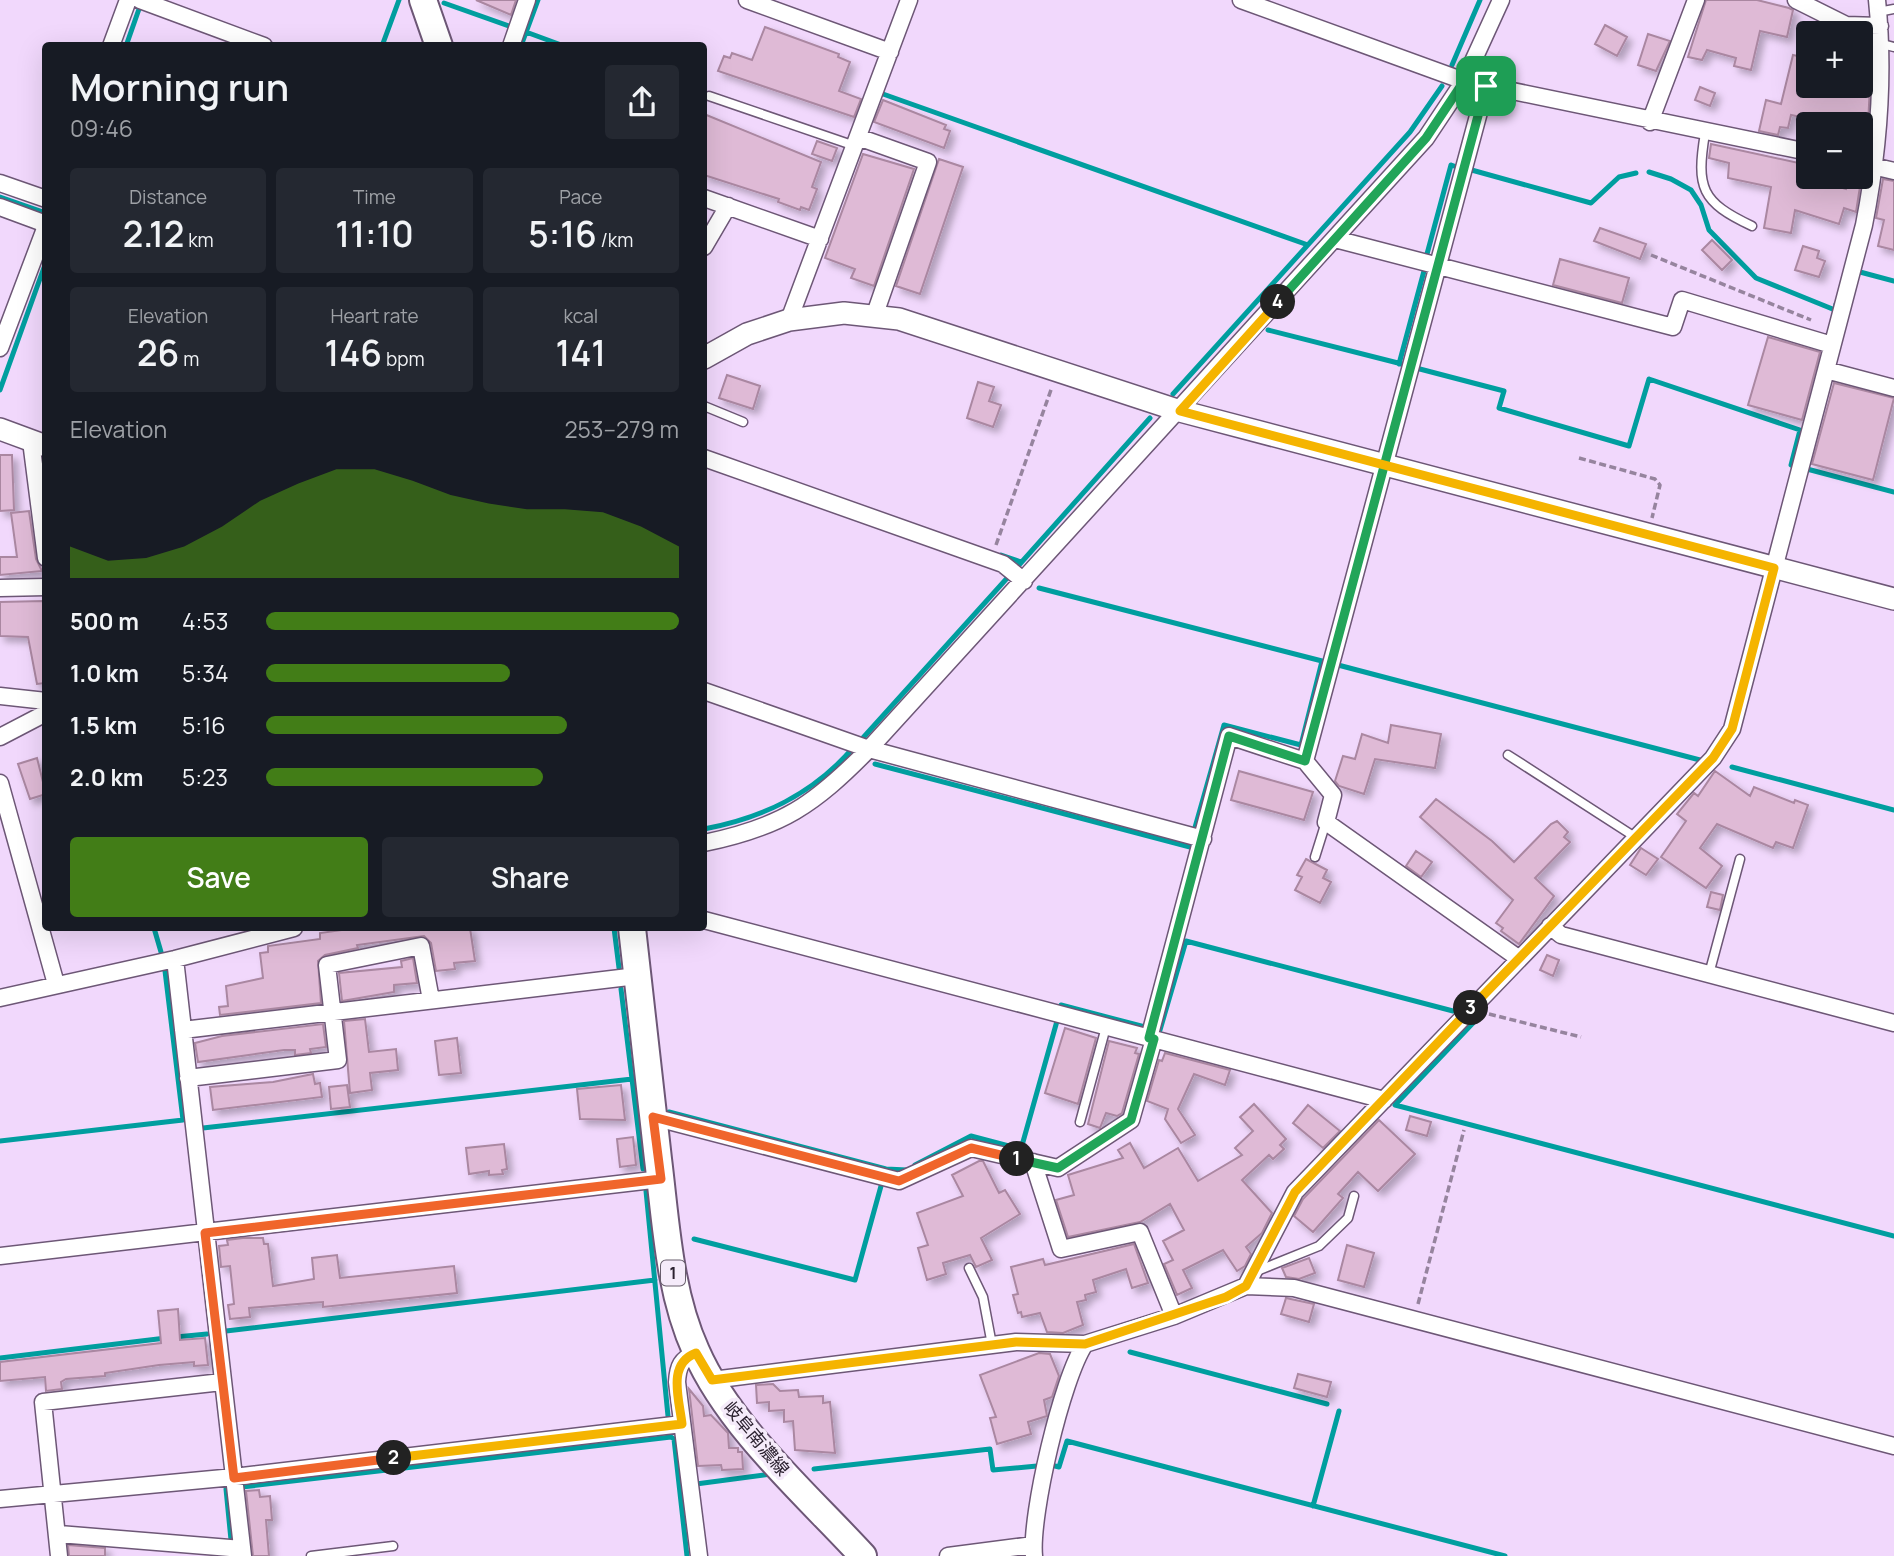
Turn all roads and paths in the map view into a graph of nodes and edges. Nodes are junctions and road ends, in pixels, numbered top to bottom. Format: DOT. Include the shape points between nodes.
graph roads {
  1 [pos="128,0"];
  2 [pos="139,0"];
  3 [pos="423,0"];
  4 [pos="527,0"];
  5 [pos="747,0"];
  6 [pos="909,0"];
  7 [pos="1241,0"];
  8 [pos="1500,0"];
  9 [pos="1696,0"];
  10 [pos="1796,0"];
  11 [pos="1882,12"];
  12 [pos="112,42"];
  13 [pos="253,42"];
  14 [pos="438,42"];
  15 [pos="512,42"];
  16 [pos="1888,46"];
  17 [pos="890,52"];
  18 [pos="1464,81"];
  19 [pos="1486,86"];
  20 [pos="709,96"];
  21 [pos="1650,122"];
  22 [pos="1705,133"];
  23 [pos="856,142"];
  24 [pos="1873,145"];
  25 [pos="1796,150"];
  26 [pos="1873,165"];
  27 [pos="1894,171"];
  28 [pos="0,183"];
  29 [pos="1863,189"];
  30 [pos="42,198"];
  31 [pos="707,199"];
  32 [pos="728,206"];
  33 [pos="0,208"];
  34 [pos="42,224"];
  35 [pos="1752,226"];
  36 [pos="42,236"];
  37 [pos="820,239"];
  38 [pos="1335,239"];
  39 [pos="707,242"];
  40 [pos="1651,255"];
  41 [pos="1437,265"];
  42 [pos="874,314"];
  43 [pos="789,320"];
  44 [pos="1834,338"];
  45 [pos="0,348"];
  46 [pos="707,356"];
  47 [pos="1058,370"];
  48 [pos="1826,370"];
  49 [pos="1894,388"];
  50 [pos="707,407"];
  51 [pos="1180,411"];
  52 [pos="743,422"];
  53 [pos="0,429"];
  54 [pos="38,443"];
  55 [pos="1579,458"];
  56 [pos="707,459"];
  57 [pos="1383,466"];
  58 [pos="42,500"];
  59 [pos="1647,535"];
  60 [pos="996,546"];
  61 [pos="1774,568"];
  62 [pos="1024,581"];
  63 [pos="42,587"];
  64 [pos="0,588"];
  65 [pos="1894,599"];
  66 [pos="707,692"];
  67 [pos="0,696"];
  68 [pos="42,701"];
  69 [pos="42,715"];
  70 [pos="0,737"];
  71 [pos="869,749"];
  72 [pos="1508,755"];
  73 [pos="1305,761"];
  74 [pos="0,783"];
  75 [pos="1326,822"];
  76 [pos="1635,837"];
  77 [pos="1203,839"];
  78 [pos="707,842"];
  79 [pos="1315,857"];
  80 [pos="1740,859"];
  81 [pos="707,921"];
  82 [pos="1550,926"];
  83 [pos="282,931"];
  84 [pos="632,931"];
  85 [pos="1518,958"];
  86 [pos="175,959"];
  87 [pos="1709,974"];
  88 [pos="637,976"];
  89 [pos="56,984"];
  90 [pos="0,998"];
  91 [pos="431,1000"];
  92 [pos="1470,1009"];
  93 [pos="334,1012"];
  94 [pos="1894,1023"];
  95 [pos="1106,1027"];
  96 [pos="183,1030"];
  97 [pos="1581,1037"];
  98 [pos="1152,1039"];
  99 [pos="188,1078"];
  100 [pos="1384,1100"];
  101 [pos="653,1117"];
  102 [pos="1080,1122"];
  103 [pos="1464,1130"];
  104 [pos="1033,1162"];
  105 [pos="661,1179"];
  106 [pos="1354,1196"];
  107 [pos="205,1233"];
  108 [pos="0,1256"];
  109 [pos="970,1268"];
  110 [pos="1250,1280"];
  111 [pos="1174,1316"];
  112 [pos="1414,1318"];
  113 [pos="1085,1344"];
  114 [pos="992,1346"];
  115 [pos="696,1353"];
  116 [pos="712,1380"];
  117 [pos="222,1382"];
  118 [pos="682,1424"];
  119 [pos="1894,1446"];
  120 [pos="234,1478"];
  121 [pos="54,1494"];
  122 [pos="0,1499"];
  123 [pos="59,1534"];
  124 [pos="393,1546"];
  125 [pos="1033,1551"];
  126 [pos="243,1552"];
  127 [pos="59,1556"];
  128 [pos="310,1556"];
  129 [pos="699,1556"];
  130 [pos="863,1556"];
  131 [pos="948,1556"];
  1 -- 12 [label="street"];
  2 -- 13 [label="street"];
  3 -- 14 [label="main road"];
  4 -- 15 [label="street"];
  5 -- 17 [label="street"];
  6 -- 17 [label="street"];
  7 -- 18 [label="street"];
  8 -- 18 [label="street"];
  9 -- 21 [label="street"];
  10 -- 11 [label="street" via="1846,25"];
  11 -- 16 [label="street"];
  16 -- 24 [label="street"];
  17 -- 23 [label="street"];
  18 -- 19 [label="street"];
  18 -- 38 [label="street" via="1426,138"];
  19 -- 21 [label="street"];
  19 -- 41 [label="street"];
  20 -- 23 [label="lane"];
  21 -- 22 [label="street"];
  22 -- 25 [label="street"];
  22 -- 35 [label="lane" via="1700,163 1709,198 1718,210"];
  23 -- 37 [label="street"];
  23 -- 42 [label="street" via="928,162"];
  26 -- 27 [label="street"];
  28 -- 30 [label="street"];
  29 -- 44 [label="street"];
  31 -- 32 [label="street"];
  32 -- 37 [label="street"];
  32 -- 39 [label="street"];
  33 -- 34 [label="street"];
  36 -- 45 [label="street"];
  37 -- 43 [label="street"];
  38 -- 41 [label="street"];
  38 -- 51 [label="street"];
  40 -- 44 [label="path"];
  41 -- 44 [label="street" via="1673,327 1682,300"];
  41 -- 57 [label="street"];
  42 -- 43 [label="street"];
  42 -- 47 [label="street"];
  43 -- 46 [label="street" via="747,334"];
  44 -- 48 [label="street"];
  47 -- 51 [label="street"];
  47 -- 60 [label="path"];
  48 -- 49 [label="street"];
  48 -- 61 [label="street"];
  50 -- 52 [label="lane"];
  51 -- 57 [label="street"];
  51 -- 62 [label="street"];
  53 -- 54 [label="street"];
  54 -- 58 [label="street"];
  55 -- 59 [label="path" via="1655,479 1660,485"];
  56 -- 62 [label="street" via="1003,564"];
  57 -- 59 [label="street"];
  57 -- 73 [label="street"];
  59 -- 61 [label="street"];
  61 -- 65 [label="street"];
  61 -- 76 [label="street" via="1732,729 1713,758"];
  62 -- 71 [label="street"];
  63 -- 64 [label="street"];
  66 -- 71 [label="street"];
  67 -- 68 [label="street"];
  69 -- 70 [label="street"];
  71 -- 77 [label="street"];
  71 -- 78 [label="street" via="828,790 787,817 748,834"];
  72 -- 76 [label="lane"];
  73 -- 75 [label="street" via="1334,795"];
  73 -- 77 [label="street" via="1229,736"];
  74 -- 89 [label="street"];
  75 -- 79 [label="lane"];
  75 -- 85 [label="street"];
  76 -- 82 [label="street"];
  77 -- 98 [label="street"];
  80 -- 87 [label="lane"];
  81 -- 95 [label="street"];
  82 -- 85 [label="street"];
  82 -- 87 [label="street" via="1561,935"];
  83 -- 86 [label="street"];
  84 -- 88 [label="main road, 岐阜南濃線 / 1"];
  85 -- 92 [label="street"];
  86 -- 89 [label="street"];
  86 -- 96 [label="street"];
  87 -- 94 [label="street"];
  88 -- 91 [label="street"];
  88 -- 101 [label="main road, 岐阜南濃線 / 1"];
  89 -- 90 [label="street"];
  91 -- 93 [label="street"];
  91 -- 93 [label="street" via="421,946 327,965"];
  92 -- 97 [label="path"];
  92 -- 100 [label="street"];
  93 -- 96 [label="street"];
  93 -- 99 [label="street" via="338,1060"];
  95 -- 98 [label="street"];
  95 -- 102 [label="lane"];
  96 -- 99 [label="street"];
  98 -- 100 [label="street"];
  98 -- 104 [label="street" via="1131,1120 1058,1168"];
  99 -- 107 [label="street"];
  100 -- 110 [label="street" via="1295,1192"];
  101 -- 104 [label="street" via="899,1181 971,1148"];
  101 -- 105 [label="main road, 岐阜南濃線 / 1"];
  103 -- 112 [label="path"];
  104 -- 111 [label="street" via="1061,1249 1140,1232"];
  105 -- 107 [label="street"];
  105 -- 115 [label="main road, 岐阜南濃線 / 1" via="674,1284"];
  106 -- 110 [label="lane" via="1348,1218 1319,1246"];
  107 -- 108 [label="street"];
  107 -- 117 [label="street"];
  109 -- 114 [label="lane" via="983,1297"];
  110 -- 111 [label="street"];
  110 -- 112 [label="street"];
  111 -- 113 [label="street"];
  112 -- 119 [label="street"];
  113 -- 114 [label="street"];
  113 -- 125 [label="street" via="1066,1385 1040,1493"];
  114 -- 116 [label="street"];
  115 -- 116 [label="main road, 岐阜南濃線 / 1"];
  115 -- 118 [label="street" via="685,1357 678,1368"];
  116 -- 130 [label="main road, 岐阜南濃線 / 1" via="770,1455"];
  117 -- 120 [label="street"];
  117 -- 121 [label="street" via="43,1402"];
  118 -- 120 [label="street"];
  118 -- 129 [label="street"];
  120 -- 121 [label="street"];
  120 -- 126 [label="street"];
  121 -- 122 [label="street"];
  121 -- 123 [label="street"];
  123 -- 126 [label="street"];
  123 -- 127 [label="street"];
  124 -- 128 [label="lane"];
  125 -- 131 [label="street"];
}
